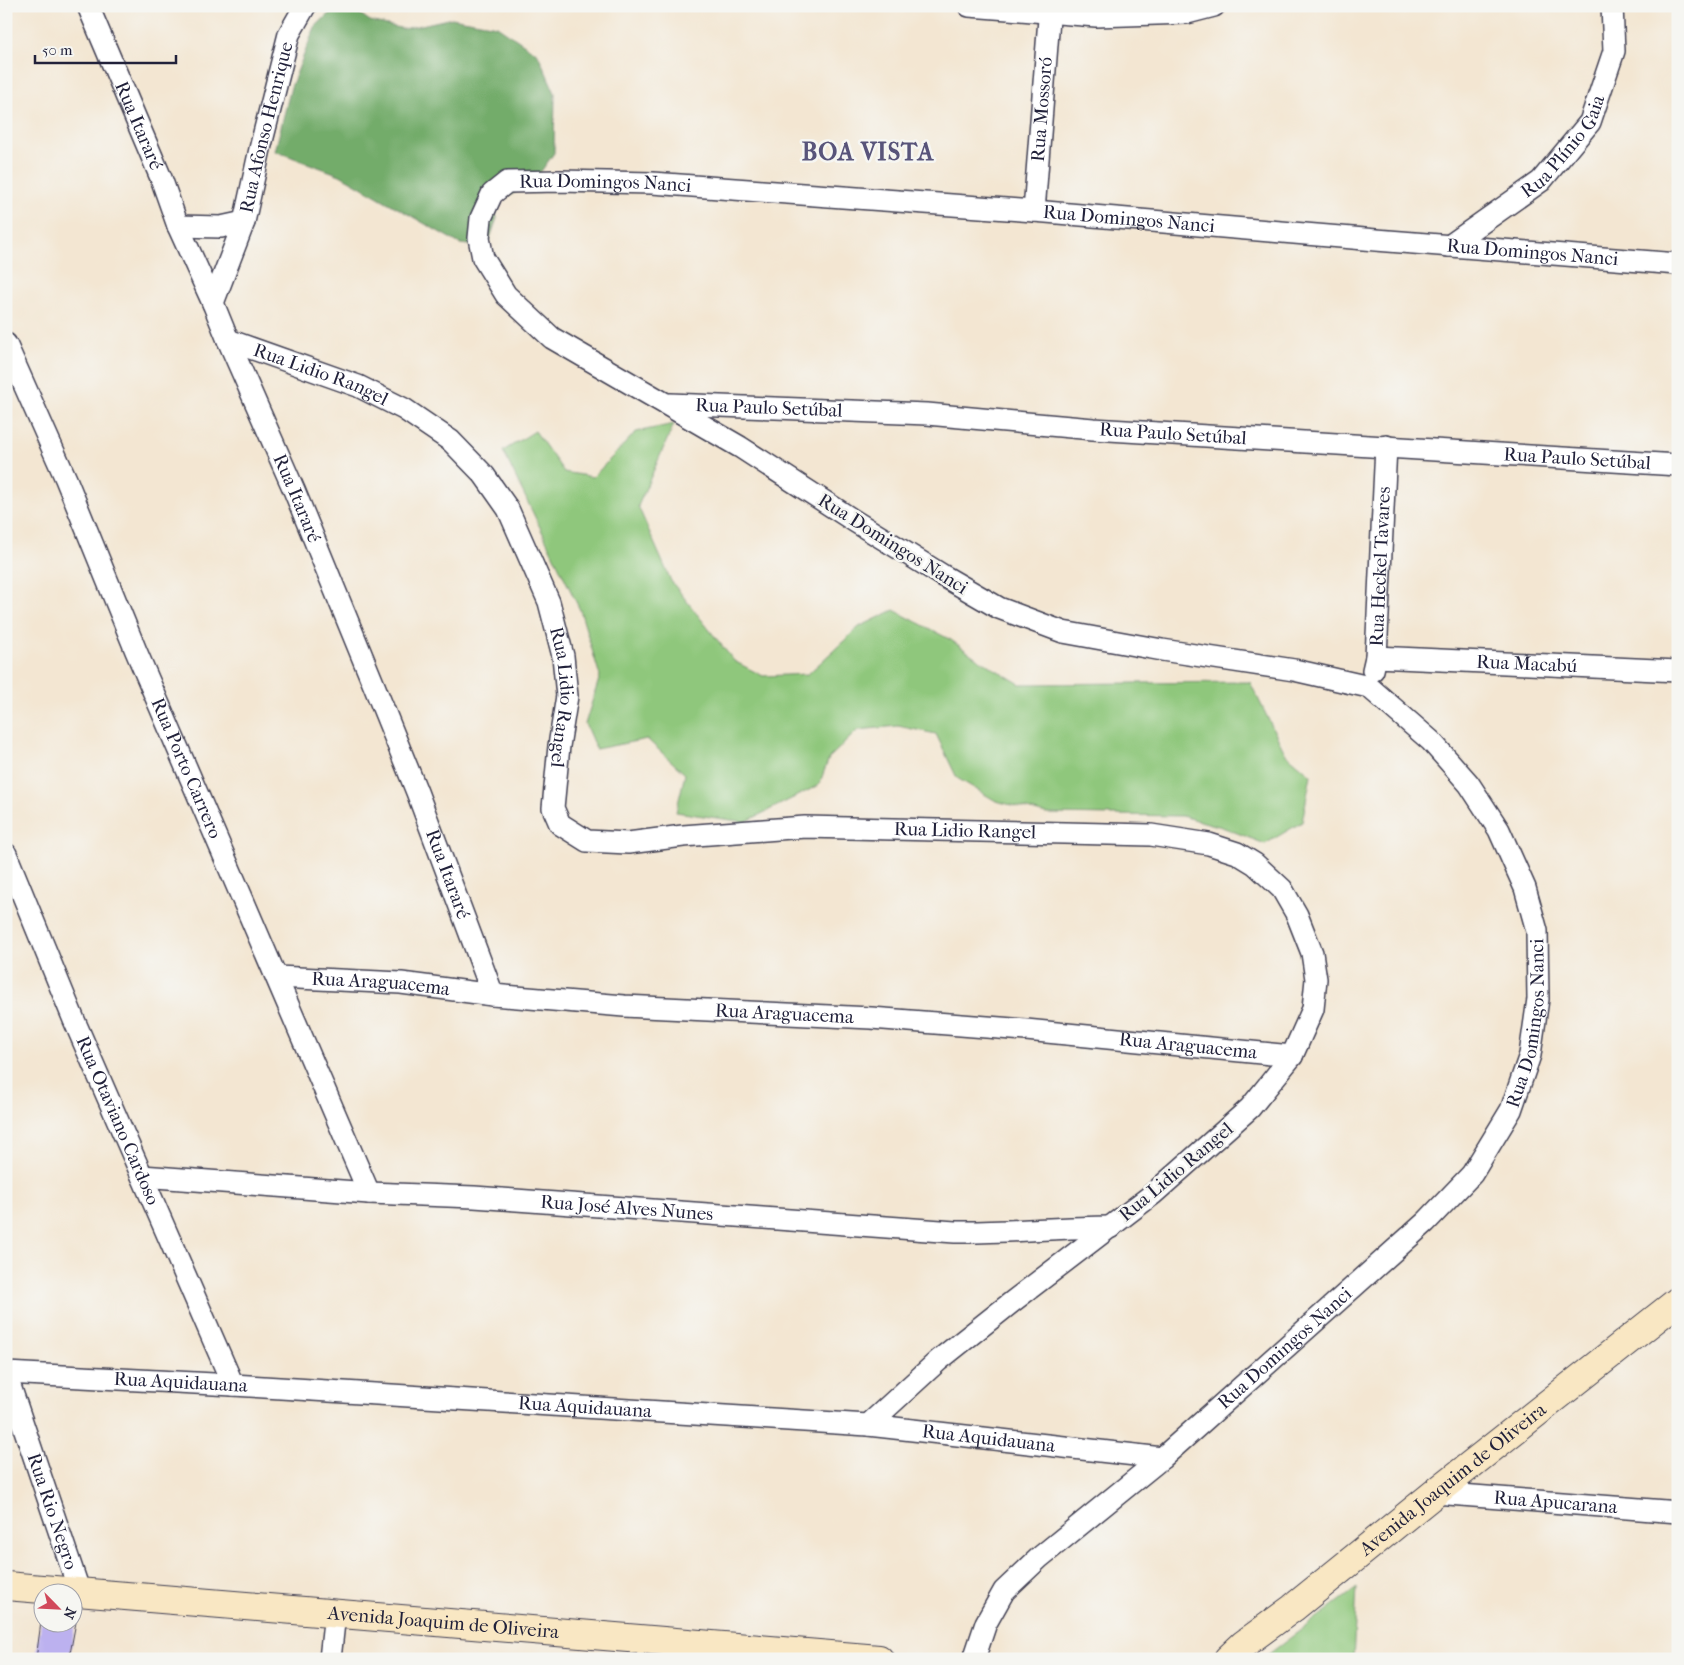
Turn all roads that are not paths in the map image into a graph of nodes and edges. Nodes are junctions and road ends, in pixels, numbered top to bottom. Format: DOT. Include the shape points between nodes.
graph roads {
  1 [pos="88,6"];
  2 [pos="305,6"];
  3 [pos="969,6"];
  4 [pos="1214,6"];
  5 [pos="1612,6"];
  6 [pos="1050,9"];
  7 [pos="1034,211"];
  8 [pos="244,222"];
  9 [pos="178,226"];
  10 [pos="1448,246"];
  11 [pos="1678,264"];
  12 [pos="213,303"];
  13 [pos="228,340"];
  14 [pos="6,344"];
  15 [pos="667,404"];
  16 [pos="1386,446"];
  17 [pos="1678,465"];
  18 [pos="1376,657"];
  19 [pos="1678,671"];
  20 [pos="1370,687"];
  21 [pos="6,854"];
  22 [pos="277,977"];
  23 [pos="492,995"];
  24 [pos="1292,1056"];
  25 [pos="142,1176"];
  26 [pos="369,1193"];
  27 [pos="1111,1227"];
  28 [pos="1674,1307"];
  29 [pos="6,1373"];
  30 [pos="233,1385"];
  31 [pos="868,1425"];
  32 [pos="1162,1458"];
  33 [pos="1435,1493"];
  34 [pos="1678,1512"];
  35 [pos="77,1582"];
  36 [pos="6,1586"];
  37 [pos="32,1588"];
  38 [pos="82,1592"];
  39 [pos="335,1612"];
  40 [pos="330,1659"];
  41 [pos="879,1659"];
  42 [pos="974,1659"];
  43 [pos="1228,1659"];
  1 -- 9 [label="street, Rua Itararé"];
  2 -- 8 [label="street, Rua Afonso Henrique" via="289,34"];
  3 -- 6 [label="street"];
  4 -- 6 [label="street" via="1187,13 1096,16"];
  5 -- 10 [label="street, Rua Plínio Gaia" via="1614,51 1590,122 1542,181"];
  6 -- 7 [label="street, Rua Mossoró"];
  7 -- 10 [label="street, Rua Domingos Nanci"];
  7 -- 15 [label="street, Rua Domingos Nanci" via="652,184 507,182 492,194 481,218 479,238 483,258 506,295 552,338"];
  8 -- 9 [label="street, Rua Afonso Henrique" via="221,227"];
  8 -- 12 [label="street, Rua Afonso Henrique"];
  9 -- 12 [label="street, Rua Itararé"];
  10 -- 11 [label="street, Rua Domingos Nanci"];
  12 -- 13 [label="street, Rua Itararé"];
  13 -- 23 [label="street, Rua Itararé" via="294,490 373,684"];
  13 -- 24 [label="street, Rua Lidio Rangel" via="344,380 404,409 451,441 484,475 508,509 550,602 563,656 567,696 553,808 560,824 569,831 586,841 628,843 804,827 1088,832 1151,835 1209,844 1237,853 1255,864 1282,889 1297,915 1312,953 1316,979 1313,1009"];
  14 -- 22 [label="street, Rua Porto Carrero"];
  15 -- 16 [label="street, Rua Paulo Setúbal" via="927,414 1094,429"];
  15 -- 20 [label="street, Rua Domingos Nanci" via="998,608 1063,632 1294,670"];
  16 -- 17 [label="street, Rua Paulo Setúbal"];
  16 -- 18 [label="street, Rua Heckel Tavares"];
  18 -- 19 [label="street, Rua Macabú"];
  18 -- 20 [label="street, Rua Heckel Tavares"];
  20 -- 32 [label="street, Rua Domingos Nanci" via="1431,741 1469,784 1499,830 1525,888 1537,931 1538,999 1530,1055 1511,1110 1472,1174 1426,1222"];
  21 -- 25 [label="street, Rua Otaviano Cardoso"];
  22 -- 23 [label="street, Rua Araguacema" via="402,983"];
  22 -- 26 [label="street, Rua Porto Carrero"];
  23 -- 24 [label="street, Rua Araguacema" via="624,1006 880,1019"];
  24 -- 27 [label="street, Rua Lidio Rangel" via="1250,1108"];
  25 -- 26 [label="street, Rua José Alves Nunes"];
  25 -- 30 [label="street, Rua Otaviano Cardoso"];
  26 -- 27 [label="street, Rua José Alves Nunes" via="474,1197 955,1232"];
  27 -- 31 [label="street, Rua Lidio Rangel" via="939,1360"];
  28 -- 33 [label="main road, Avenida Joaquim de Oliveira"];
  29 -- 30 [label="street, Rua Aquidauana"];
  29 -- 35 [label="street, Rua Rio Negro"];
  30 -- 31 [label="street, Rua Aquidauana"];
  31 -- 32 [label="street, Rua Aquidauana"];
  32 -- 42 [label="street, Rua Domingos Nanci" via="1039,1558 1004,1591 986,1624"];
  33 -- 34 [label="street, Rua Apucarana"];
  33 -- 43 [label="main road, Avenida Joaquim de Oliveira"];
  36 -- 37 [label="main road, Avenida Joaquim de Oliveira"];
  38 -- 39 [label="main road, Avenida Joaquim de Oliveira"];
  39 -- 40 [label="street"];
  39 -- 41 [label="main road, Avenida Joaquim de Oliveira"];
}
